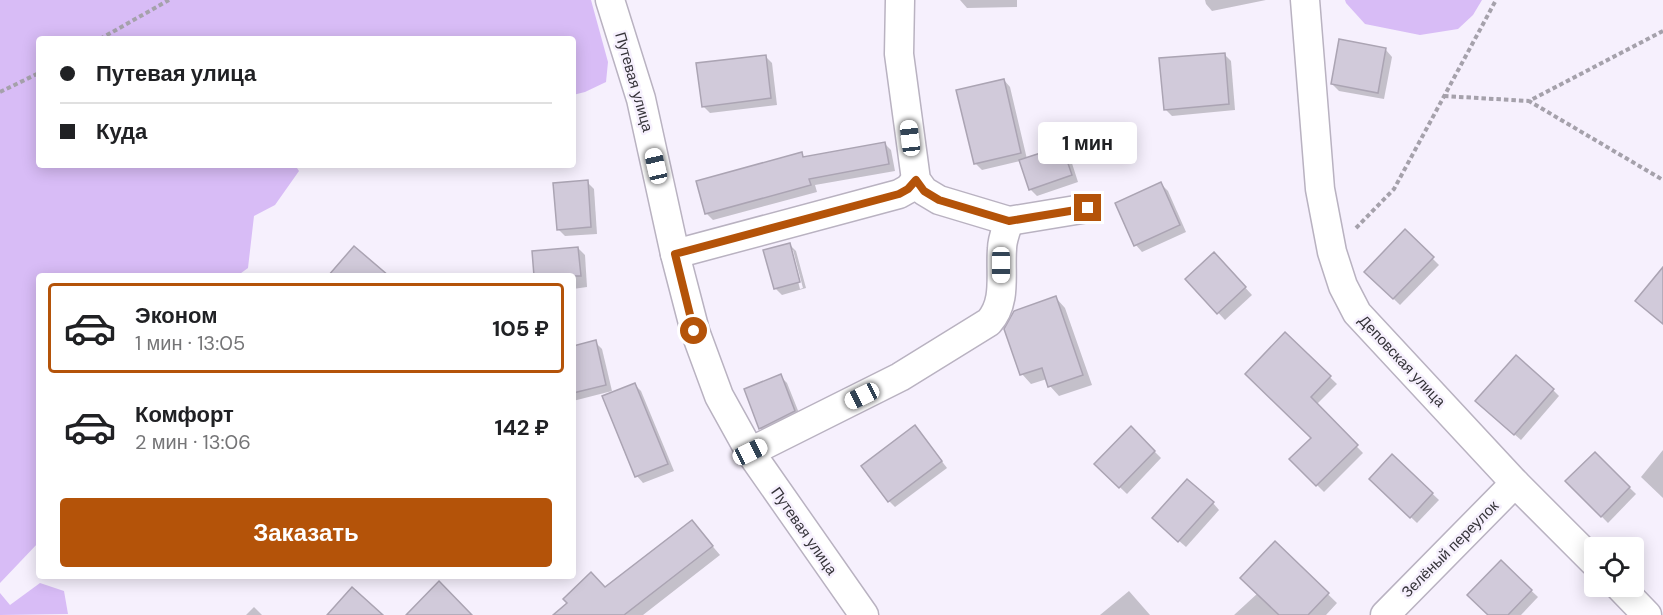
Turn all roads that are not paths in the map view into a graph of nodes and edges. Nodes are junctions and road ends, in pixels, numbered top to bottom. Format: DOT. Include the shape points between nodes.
graph roads {
  1 [pos="610,0"];
  2 [pos="900,0"];
  3 [pos="1305,0"];
  4 [pos="916,180"];
  5 [pos="1088,208"];
  6 [pos="1009,221"];
  7 [pos="675,254"];
  8 [pos="750,452"];
  9 [pos="1515,483"];
  10 [pos="1584,552"];
  11 [pos="1630,597"];
  12 [pos="864,615"];
  13 [pos="1385,615"];
  14 [pos="1647,615"];
  1 -- 7 [label="street, Путевая улица" via="641,99"];
  2 -- 4 [label="street" via="899,54"];
  3 -- 9 [label="street, Деповская улица" via="1320,189 1343,286 1358,313"];
  4 -- 6 [label="street" via="924,191 939,200"];
  4 -- 7 [label="street" via="899,194"];
  5 -- 6 [label="street"];
  6 -- 8 [label="street" via="1002,246 1001,304 989,322 900,377"];
  7 -- 8 [label="street, Путевая улица" via="694,331 719,396"];
  8 -- 12 [label="street, Путевая улица"];
  9 -- 10 [label="street, Деповская улица"];
  9 -- 13 [label="street, Зелёный переулок"];
  11 -- 14 [label="street"];
}
